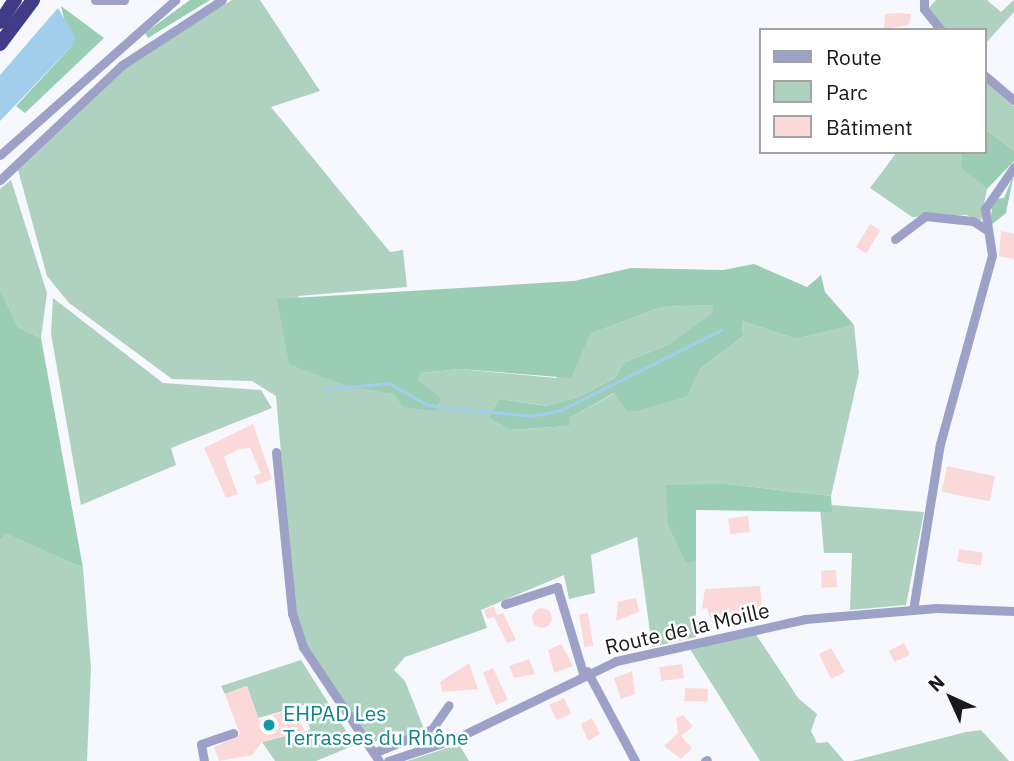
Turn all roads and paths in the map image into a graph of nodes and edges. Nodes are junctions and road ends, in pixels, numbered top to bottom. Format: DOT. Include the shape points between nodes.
graph roads {
  1 [pos="15,0"];
  2 [pos="33,0"];
  3 [pos="95,0"];
  4 [pos="124,0"];
  5 [pos="175,0"];
  6 [pos="222,0"];
  7 [pos="925,0"];
  8 [pos="0,22"];
  9 [pos="939,28"];
  10 [pos="0,44"];
  11 [pos="986,77"];
  12 [pos="1014,100"];
  13 [pos="1,153"];
  14 [pos="1014,167"];
  15 [pos="0,180"];
  16 [pos="987,230"];
  17 [pos="895,239"];
  18 [pos="276,452"];
  19 [pos="505,604"];
  20 [pos="913,610"];
  21 [pos="1014,611"];
  22 [pos="585,672"];
  23 [pos="449,705"];
  24 [pos="233,733"];
  25 [pos="377,757"];
  26 [pos="204,761"];
  27 [pos="387,761"];
  28 [pos="635,761"];
  1 -- 8 [label="highway"];
  2 -- 10 [label="highway"];
  3 -- 4 [label="street"];
  5 -- 13 [label="street"];
  6 -- 15 [label="street" via="122,65"];
  7 -- 9 [label="street" via="924,9"];
  11 -- 12 [label="street"];
  14 -- 16 [label="street" via="993,190 985,209"];
  16 -- 17 [label="street" via="973,221 925,216"];
  16 -- 20 [label="street" via="989,272 940,444"];
  18 -- 25 [label="street" via="292,613 303,647"];
  19 -- 22 [label="street" via="557,587"];
  20 -- 21 [label="street, Route de la Moille"];
  20 -- 22 [label="street, Route de la Moille" via="791,621"];
  22 -- 27 [label="street, Route de la Moille" via="457,738"];
  22 -- 28 [label="street"];
  23 -- 25 [label="street" via="432,729"];
  24 -- 26 [label="street" via="201,744"];
}
